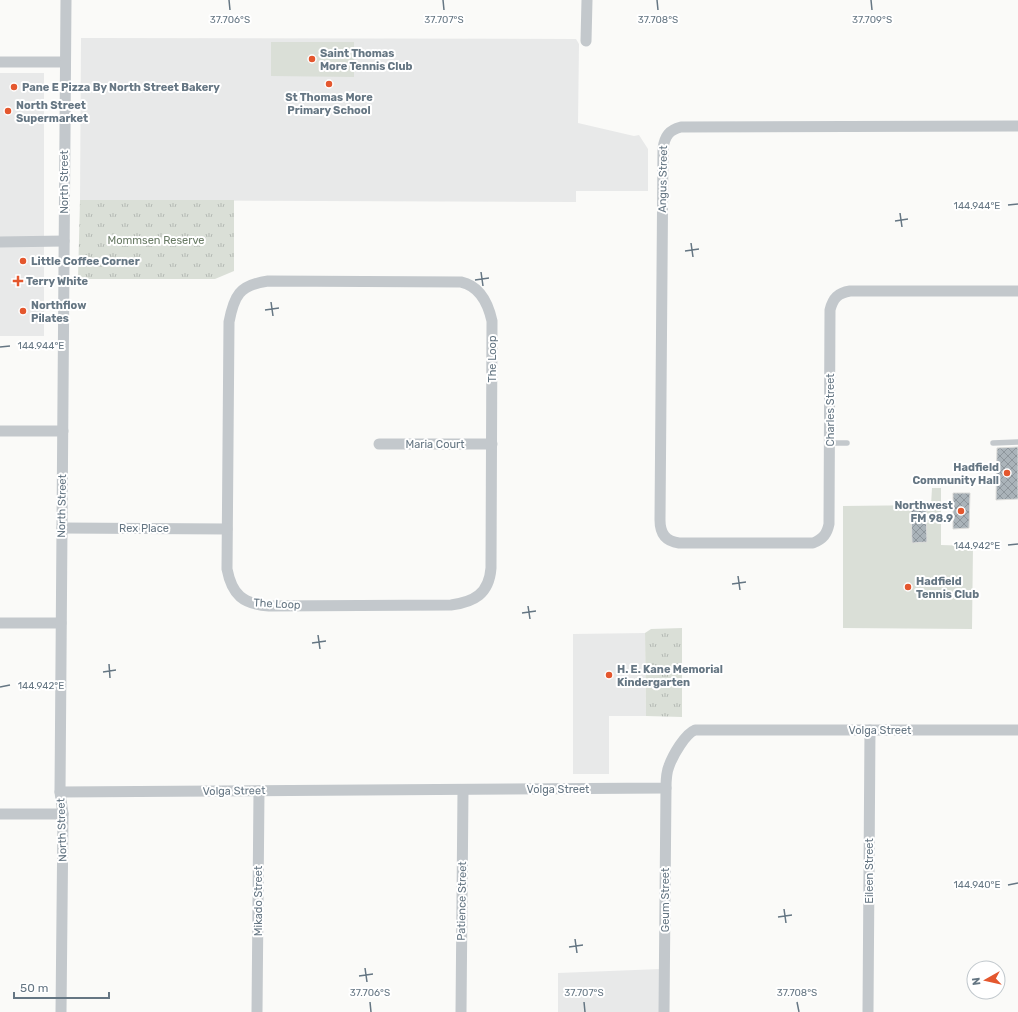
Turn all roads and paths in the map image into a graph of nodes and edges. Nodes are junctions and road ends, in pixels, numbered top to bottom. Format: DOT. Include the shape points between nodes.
graph roads {
  1 [pos="66,0"];
  2 [pos="587,0"];
  3 [pos="586,41"];
  4 [pos="0,62"];
  5 [pos="65,62"];
  6 [pos="1018,126"];
  7 [pos="64,241"];
  8 [pos="0,242"];
  9 [pos="1018,291"];
  10 [pos="63,430"];
  11 [pos="0,431"];
  12 [pos="1018,442"];
  13 [pos="829,443"];
  14 [pos="993,443"];
  15 [pos="379,444"];
  16 [pos="492,444"];
  17 [pos="847,444"];
  18 [pos="62,528"];
  19 [pos="227,529"];
  20 [pos="661,531"];
  21 [pos="0,623"];
  22 [pos="61,623"];
  23 [pos="870,730"];
  24 [pos="1018,730"];
  25 [pos="666,788"];
  26 [pos="463,790"];
  27 [pos="259,791"];
  28 [pos="60,792"];
  29 [pos="0,814"];
  30 [pos="63,814"];
  31 [pos="61,1012"];
  32 [pos="257,1012"];
  33 [pos="461,1012"];
  34 [pos="664,1012"];
  35 [pos="868,1012"];
  1 -- 5 [label="street, North Street"];
  2 -- 3 [label="street"];
  4 -- 5 [label="street"];
  5 -- 7 [label="street, North Street"];
  6 -- 20 [label="street, Angus Street" via="681,127 669,131 663,148"];
  7 -- 8 [label="street"];
  7 -- 10 [label="street, North Street"];
  9 -- 13 [label="street, Charles Street" via="850,291 842,292 833,299 830,310"];
  10 -- 11 [label="street"];
  10 -- 18 [label="street, North Street"];
  12 -- 14 [label="lane"];
  13 -- 17 [label="lane"];
  13 -- 20 [label="street, Charles Street" via="829,524 828,531 819,541 679,543 667,540"];
  15 -- 16 [label="street, Maria Court"];
  16 -- 19 [label="street, The Loop" via="490,578 485,590 462,604 269,606 247,602 230,582 227,569"];
  16 -- 19 [label="street, The Loop" via="492,321 490,308 474,287 452,282 256,283 247,286 237,296 229,322"];
  18 -- 19 [label="street, Rex Place"];
  18 -- 22 [label="street, North Street"];
  21 -- 22 [label="street"];
  22 -- 28 [label="street, North Street"];
  23 -- 24 [label="street, Volga Street"];
  23 -- 25 [label="street, Volga Street" via="695,730 684,740 669,766"];
  23 -- 35 [label="street, Eileen Street"];
  25 -- 26 [label="street, Volga Street"];
  25 -- 34 [label="street, Geum Street"];
  26 -- 27 [label="street, Volga Street"];
  26 -- 33 [label="street, Patience Street"];
  27 -- 28 [label="street, Volga Street"];
  27 -- 32 [label="street, Mikado Street"];
  28 -- 30 [label="street, North Street"];
  29 -- 30 [label="street"];
  30 -- 31 [label="street, North Street"];
}
